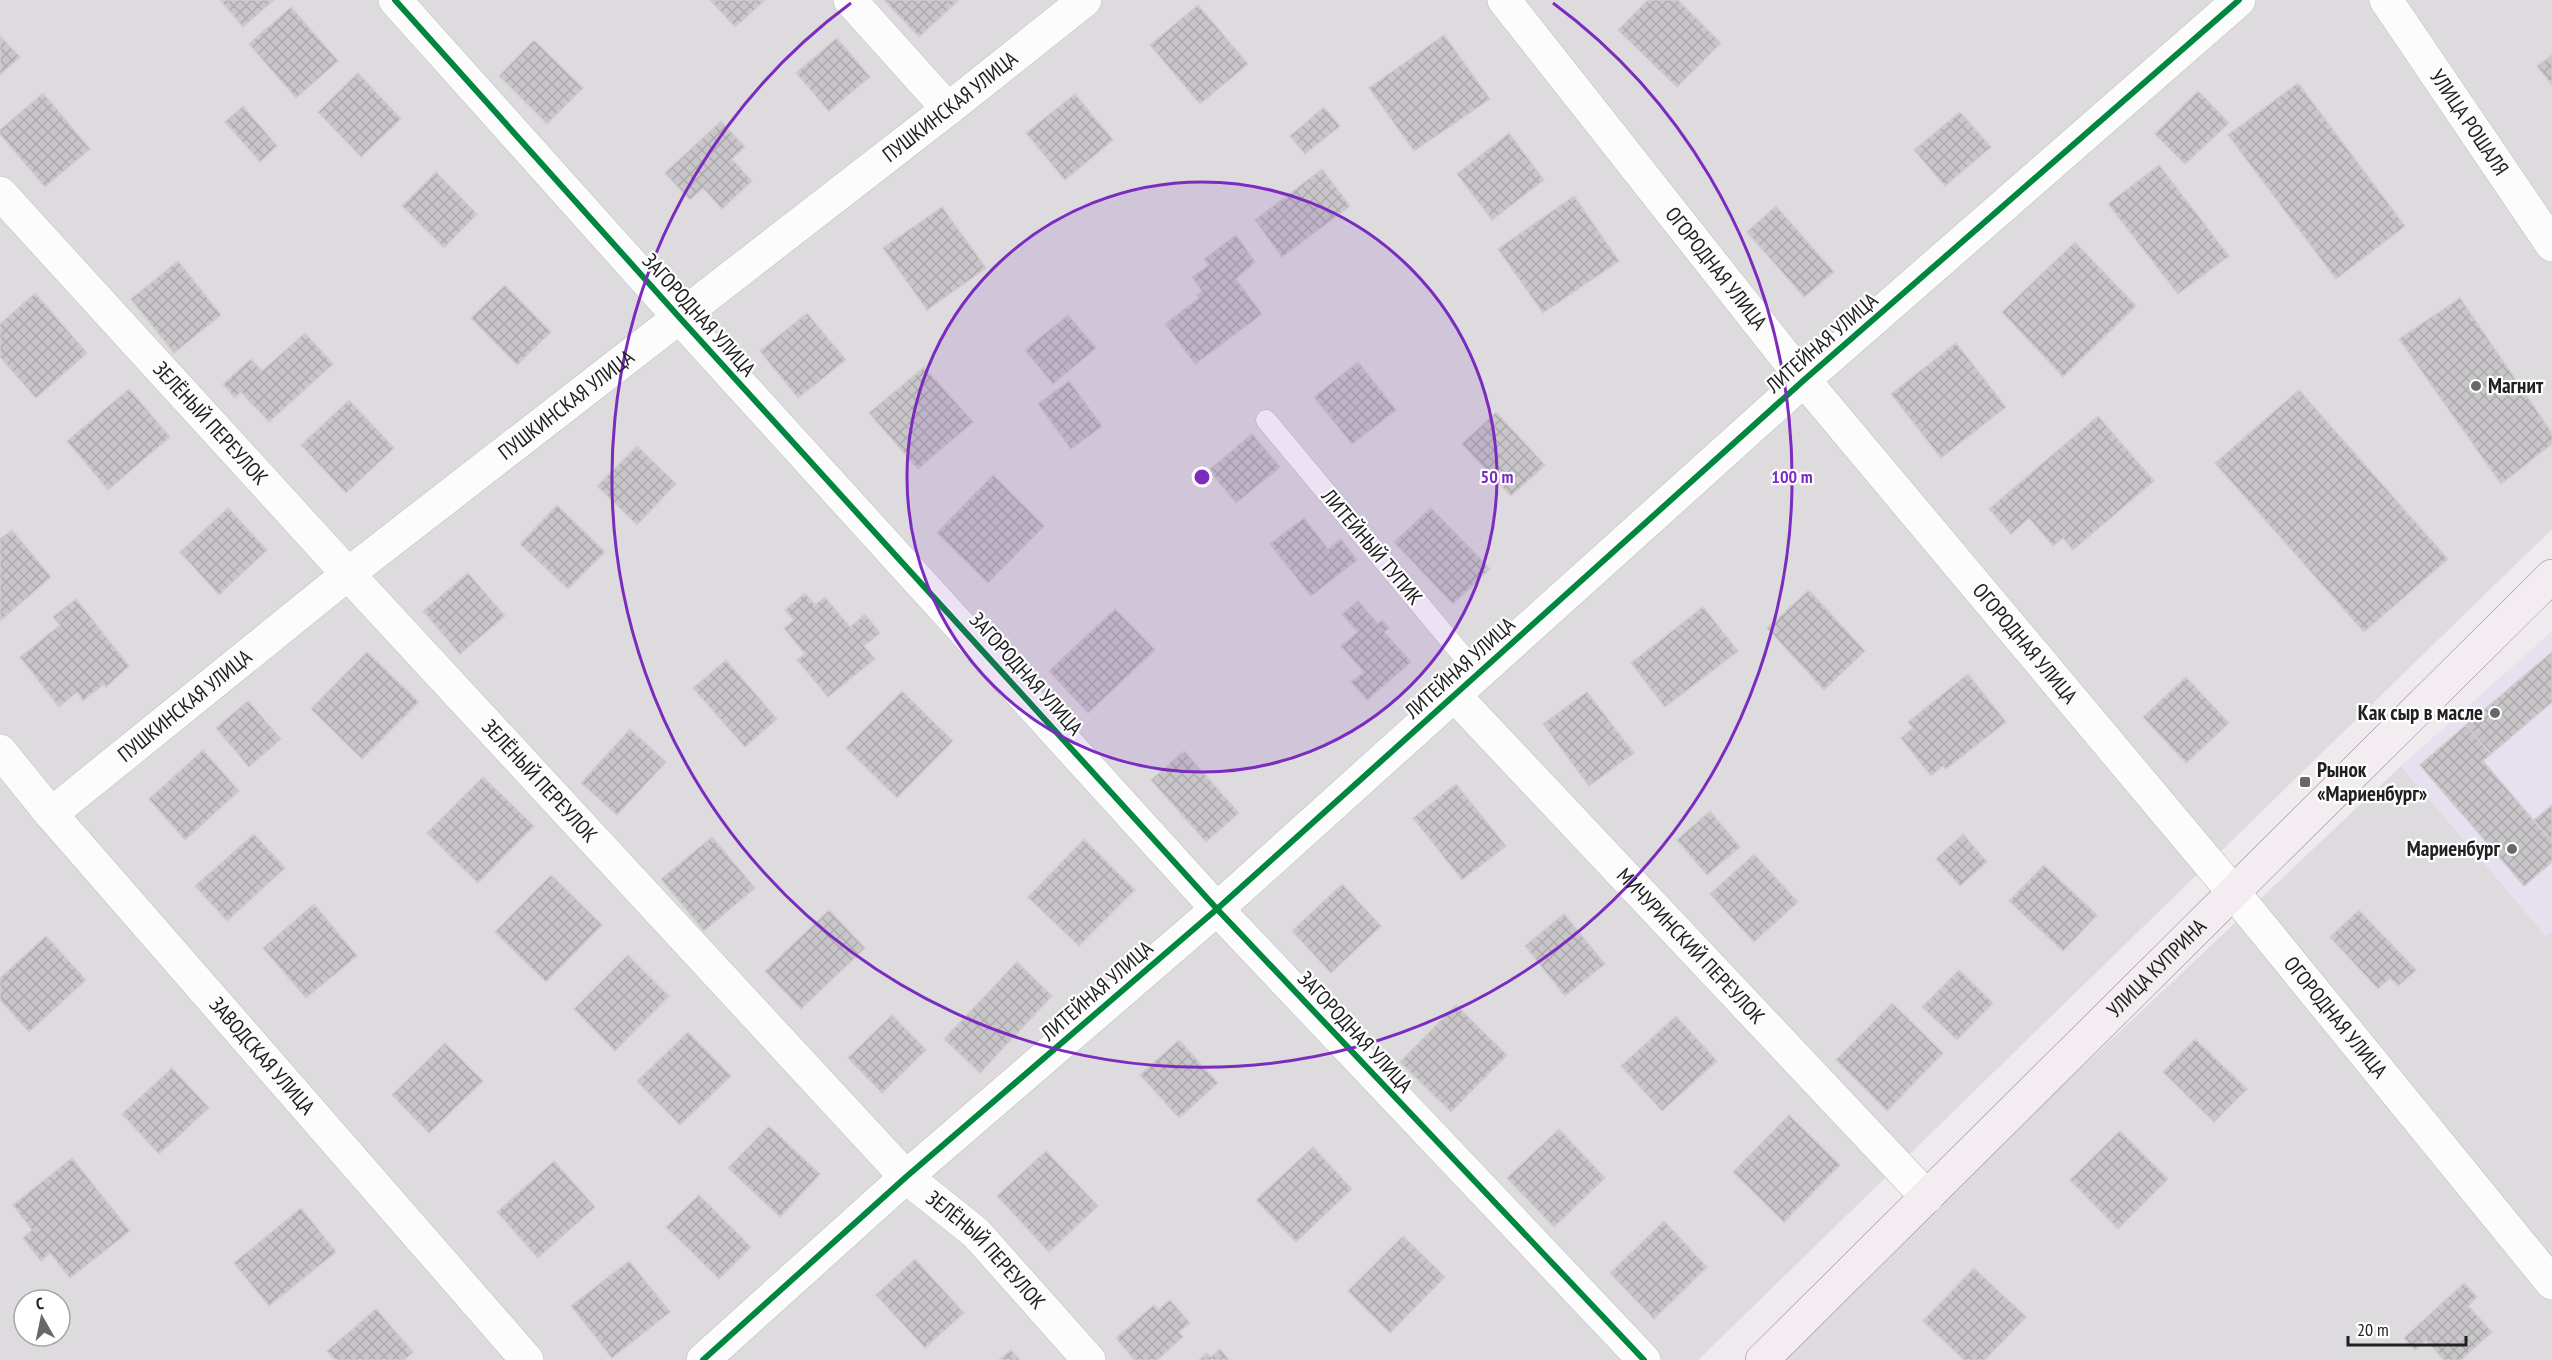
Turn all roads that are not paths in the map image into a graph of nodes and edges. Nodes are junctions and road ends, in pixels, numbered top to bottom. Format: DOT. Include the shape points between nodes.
graph roads {
  1 [pos="395,0"];
  2 [pos="850,0"];
  3 [pos="1085,0"];
  4 [pos="1504,0"];
  5 [pos="2239,0"];
  6 [pos="2386,0"];
  7 [pos="948,109"];
  8 [pos="0,193"];
  9 [pos="2552,245"];
  10 [pos="679,317"];
  11 [pos="1804,380"];
  12 [pos="1266,420"];
  13 [pos="348,574"];
  14 [pos="2552,576"];
  15 [pos="1466,685"];
  16 [pos="4,760"];
  17 [pos="51,814"];
  18 [pos="2234,893"];
  19 [pos="1217,909"];
  20 [pos="906,1178"];
  21 [pos="1928,1197"];
  22 [pos="2552,1283"];
  23 [pos="527,1360"];
  24 [pos="703,1360"];
  25 [pos="1089,1360"];
  26 [pos="1644,1360"];
  27 [pos="1762,1360"];
  1 -- 10 [label="street, ЗАГОРОДНАЯ УЛИЦА"];
  2 -- 7 [label="street"];
  3 -- 7 [label="street, ПУШКИНСКАЯ УЛИЦА"];
  4 -- 11 [label="street, ОГОРОДНАЯ УЛИЦА"];
  5 -- 11 [label="street, ЛИТЕЙНАЯ УЛИЦА"];
  6 -- 9 [label="street, УЛИЦА РОШАЛЯ"];
  7 -- 10 [label="street, ПУШКИНСКАЯ УЛИЦА"];
  8 -- 13 [label="street, ЗЕЛЁНЫЙ ПЕРЕУЛОК"];
  10 -- 13 [label="street, ПУШКИНСКАЯ УЛИЦА"];
  10 -- 19 [label="street, ЗАГОРОДНАЯ УЛИЦА"];
  11 -- 15 [label="street, ЛИТЕЙНАЯ УЛИЦА"];
  11 -- 18 [label="street, ОГОРОДНАЯ УЛИЦА"];
  12 -- 15 [label="lane, ЛИТЕЙНЫЙ ТУПИК"];
  13 -- 17 [label="street, ПУШКИНСКАЯ УЛИЦА"];
  13 -- 20 [label="street, ЗЕЛЁНЫЙ ПЕРЕУЛОК"];
  14 -- 18 [label="street, УЛИЦА КУПРИНА"];
  15 -- 19 [label="street, ЛИТЕЙНАЯ УЛИЦА"];
  15 -- 21 [label="street, МИЧУРИНСКИЙ ПЕРЕУЛОК"];
  16 -- 17 [label="street, ЗАВОДСКАЯ УЛИЦА"];
  17 -- 23 [label="street, ЗАВОДСКАЯ УЛИЦА"];
  18 -- 21 [label="street, УЛИЦА КУПРИНА"];
  18 -- 22 [label="street, ОГОРОДНАЯ УЛИЦА"];
  19 -- 20 [label="street, ЛИТЕЙНАЯ УЛИЦА"];
  19 -- 26 [label="street, ЗАГОРОДНАЯ УЛИЦА"];
  20 -- 24 [label="street, ЛИТЕЙНАЯ УЛИЦА"];
  20 -- 25 [label="street, ЗЕЛЁНЫЙ ПЕРЕУЛОК" via="976,1233"];
  21 -- 27 [label="street, УЛИЦА КУПРИНА"];
}
